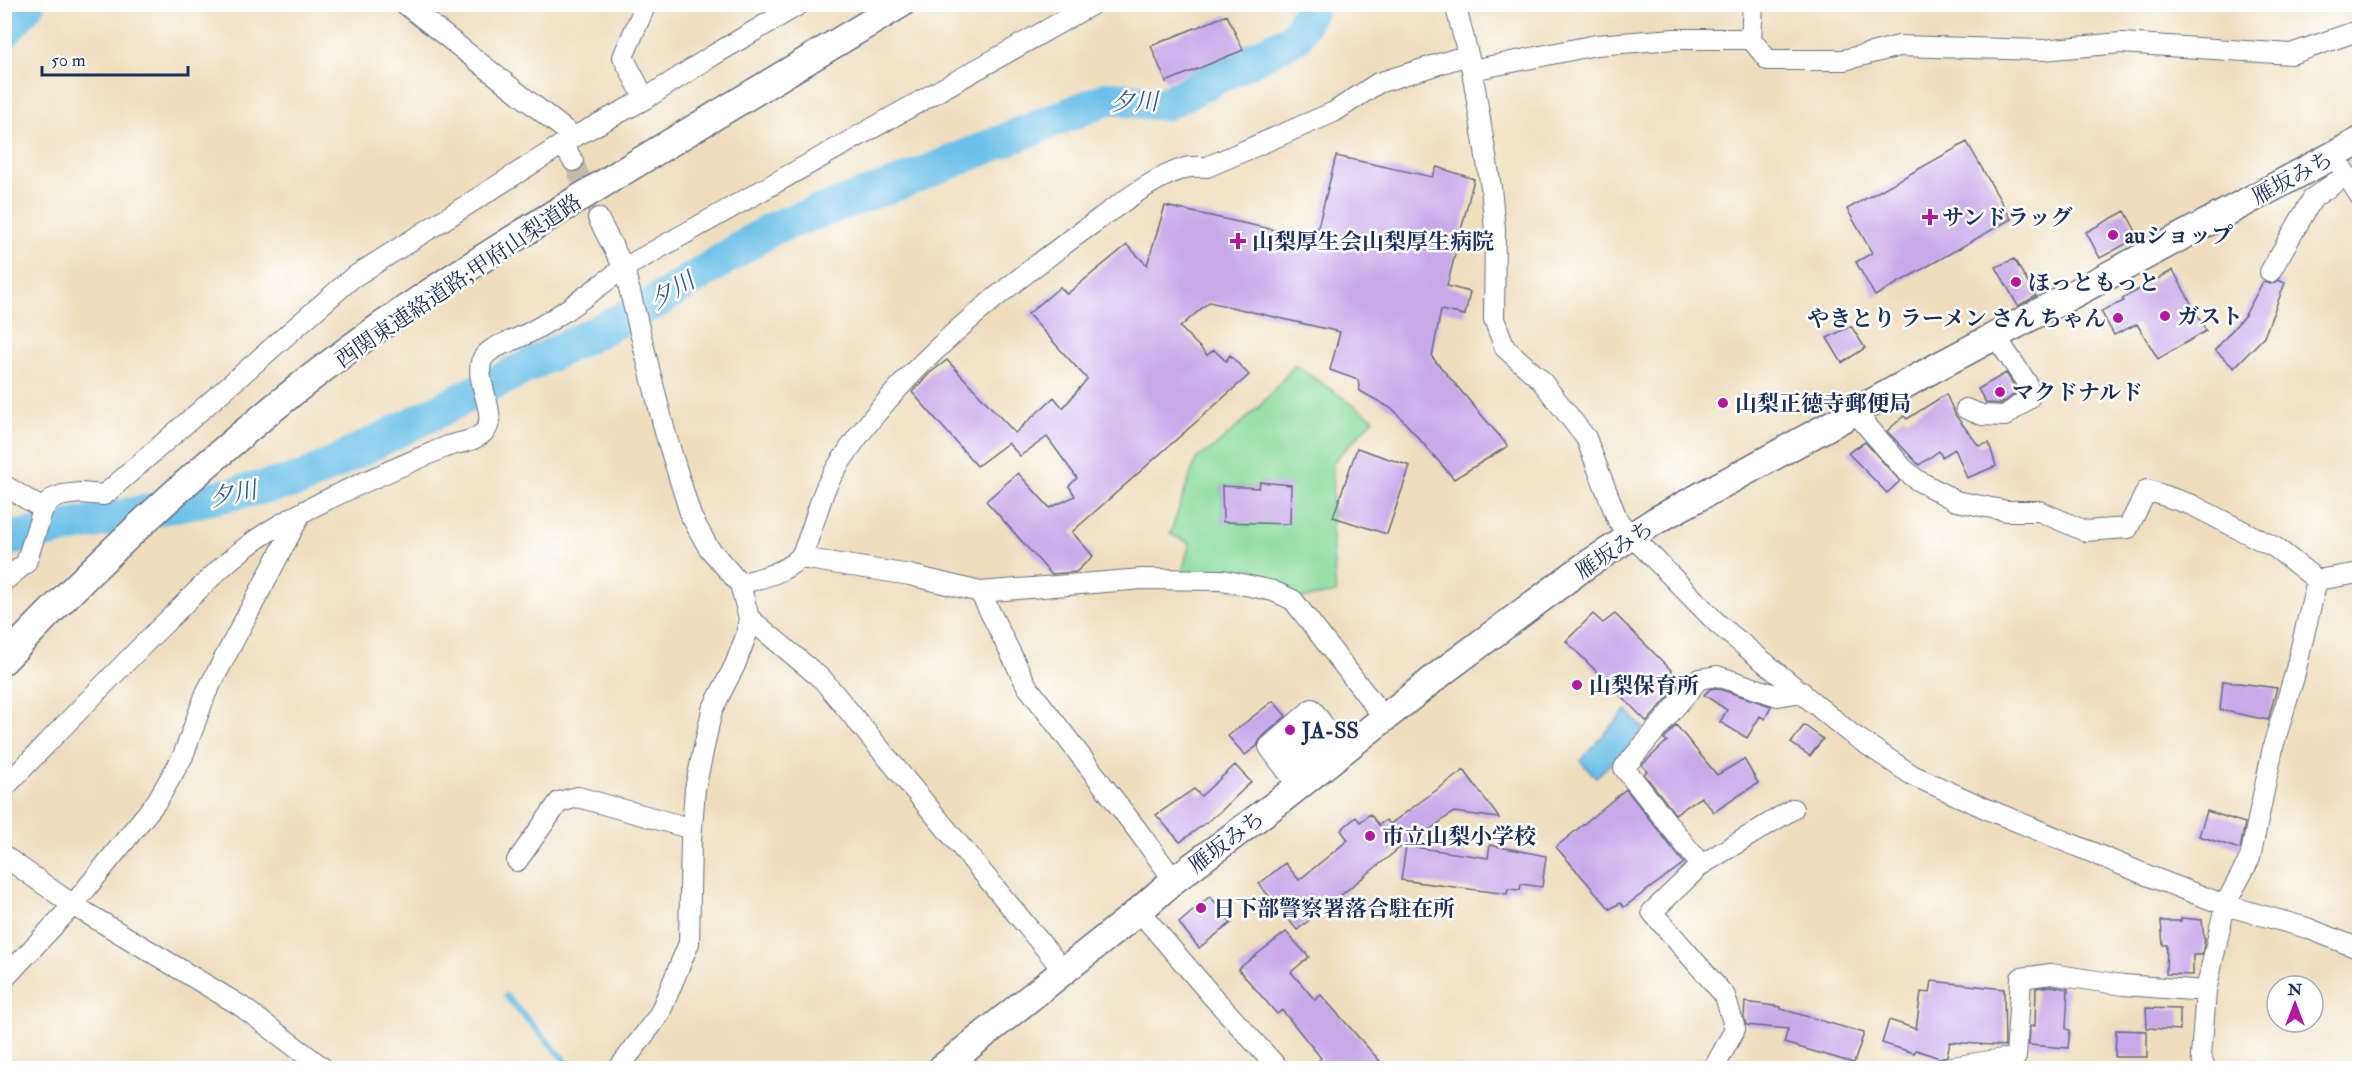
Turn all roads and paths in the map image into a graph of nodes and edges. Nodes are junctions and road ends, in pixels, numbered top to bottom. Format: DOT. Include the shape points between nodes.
graph roads {
  1 [pos="405,4"];
  2 [pos="646,4"];
  3 [pos="800,4"];
  4 [pos="901,4"];
  5 [pos="1093,4"];
  6 [pos="1455,4"];
  7 [pos="1753,4"];
  8 [pos="2360,30"];
  9 [pos="1751,39"];
  10 [pos="1470,62"];
  11 [pos="645,99"];
  12 [pos="2360,141"];
  13 [pos="570,147"];
  14 [pos="2340,165"];
  15 [pos="2360,196"];
  16 [pos="598,218"];
  17 [pos="624,268"];
  18 [pos="2270,272"];
  19 [pos="1996,337"];
  20 [pos="1966,409"];
  21 [pos="1855,412"];
  22 [pos="4,485"];
  23 [pos="301,512"];
  24 [pos="42,514"];
  25 [pos="1632,536"];
  26 [pos="801,558"];
  27 [pos="2360,573"];
  28 [pos="2317,580"];
  29 [pos="4,581"];
  30 [pos="740,584"];
  31 [pos="980,592"];
  32 [pos="56,608"];
  33 [pos="749,618"];
  34 [pos="4,660"];
  35 [pos="4,678"];
  36 [pos="1802,692"];
  37 [pos="1385,719"];
  38 [pos="1332,737"];
  39 [pos="1287,771"];
  40 [pos="4,788"];
  41 [pos="1793,809"];
  42 [pos="692,829"];
  43 [pos="4,856"];
  44 [pos="517,861"];
  45 [pos="1701,865"];
  46 [pos="1173,880"];
  47 [pos="73,905"];
  48 [pos="2225,905"];
  49 [pos="1139,911"];
  50 [pos="2360,949"];
  51 [pos="1064,971"];
  52 [pos="4,979"];
  53 [pos="2206,991"];
  54 [pos="323,1068"];
  55 [pos="620,1068"];
  56 [pos="942,1068"];
  57 [pos="1278,1068"];
  58 [pos="1714,1068"];
  59 [pos="1945,1068"];
  60 [pos="2205,1068"];
  1 -- 13 [label="street"];
  2 -- 11 [label="street" via="623,57"];
  3 -- 11 [label="street"];
  4 -- 32 [label="highway, 西関東連絡道路;甲府山梨道路" via="403,310 293,392 191,478"];
  5 -- 17 [label="street"];
  6 -- 10 [label="street"];
  7 -- 9 [label="street"];
  8 -- 9 [label="street" via="2291,54 2121,43 2042,50 1899,46 1844,60 1768,60"];
  9 -- 10 [label="street" via="1596,45"];
  10 -- 25 [label="street" via="1495,230 1494,319 1505,348 1540,379 1586,438 1618,522"];
  10 -- 26 [label="street" via="1378,83 1334,112 1207,166 1186,167 1150,183 1080,233 955,334 893,395 860,434 827,484"];
  11 -- 13 [label="street"];
  12 -- 14 [label="highway, 雁坂みち"];
  13 -- 24 [label="street" via="352,278 104,495 63,495 52,500"];
  14 -- 15 [label="street"];
  14 -- 18 [label="street" via="2313,198"];
  14 -- 19 [label="highway, 雁坂みち"];
  16 -- 17 [label="street"];
  17 -- 23 [label="street" via="541,325 484,357 480,374 490,421 486,431"];
  17 -- 30 [label="street" via="664,432 691,516 708,547"];
  19 -- 20 [label="street" via="2027,383 2028,398 2005,416 1982,415"];
  19 -- 21 [label="highway, 雁坂みち"];
  21 -- 25 [label="highway, 雁坂みち"];
  21 -- 28 [label="street" via="1903,468 1956,501 2007,511 2038,511 2085,531 2127,528 2146,490 2192,505 2276,548"];
  22 -- 24 [label="street"];
  23 -- 40 [label="street" via="229,560 108,678"];
  23 -- 47 [label="street" via="206,693 183,756 157,801"];
  24 -- 29 [label="street" via="26,563"];
  25 -- 36 [label="street" via="1718,624"];
  25 -- 37 [label="highway, 雁坂みち" via="1552,590"];
  26 -- 30 [label="street" via="783,570"];
  26 -- 31 [label="street" via="910,575"];
  27 -- 28 [label="street"];
  28 -- 48 [label="street" via="2274,743 2250,858"];
  30 -- 33 [label="street"];
  31 -- 37 [label="street" via="1142,579 1223,580 1273,591 1293,600"];
  31 -- 46 [label="street" via="1027,686"];
  32 -- 34 [label="highway, 西関東連絡道路;甲府山梨道路"];
  32 -- 35 [label="highway"];
  33 -- 42 [label="street" via="735,664 712,710 695,789"];
  33 -- 51 [label="street" via="823,680"];
  36 -- 45 [label="street" via="1778,696 1717,676 1700,679 1624,768"];
  36 -- 48 [label="street" via="1850,733 1912,775"];
  37 -- 38 [label="highway, 雁坂みち"];
  38 -- 39 [label="highway, 雁坂みち"];
  38 -- 39 [label="street"];
  39 -- 46 [label="highway, 雁坂みち"];
  41 -- 45 [label="street"];
  42 -- 44 [label="street" via="578,797 559,802"];
  42 -- 55 [label="street" via="689,943 659,1015"];
  43 -- 47 [label="street"];
  45 -- 58 [label="street" via="1652,912 1725,996 1735,1029"];
  46 -- 49 [label="highway, 雁坂みち"];
  47 -- 52 [label="street"];
  47 -- 54 [label="street" via="241,1006"];
  48 -- 50 [label="street" via="2307,928"];
  48 -- 53 [label="street"];
  49 -- 51 [label="highway, 雁坂みち"];
  49 -- 57 [label="street"];
  51 -- 56 [label="highway, 雁坂みち"];
  53 -- 59 [label="street" via="2123,986 2051,974 2021,978 2016,1056"];
  53 -- 60 [label="street" via="2201,1056"];
}
